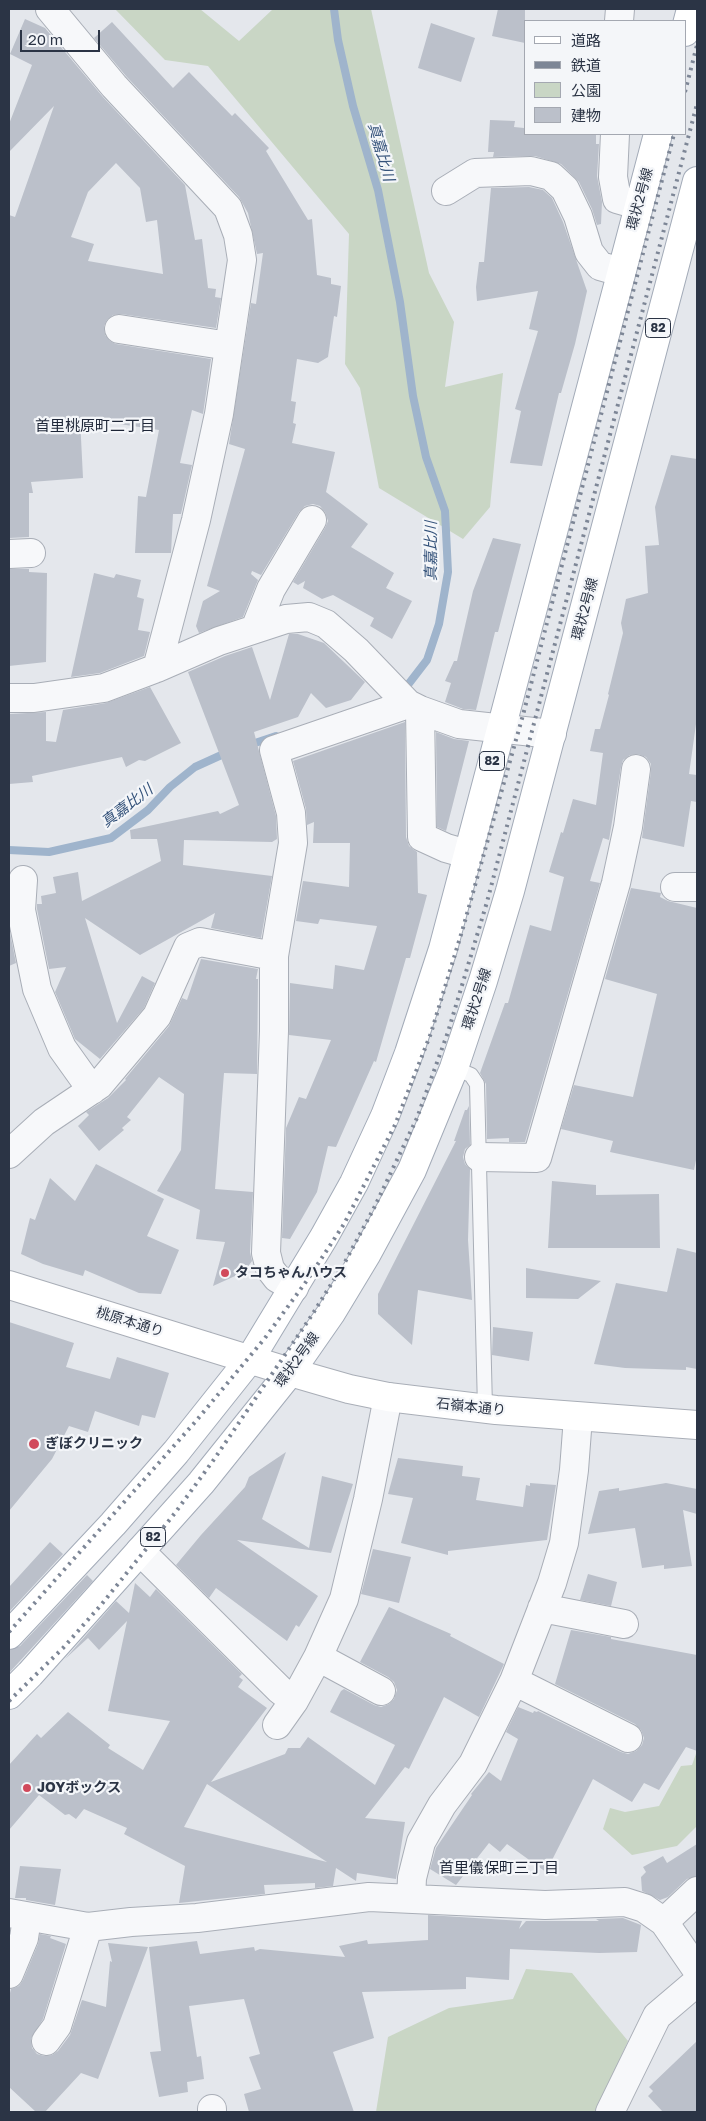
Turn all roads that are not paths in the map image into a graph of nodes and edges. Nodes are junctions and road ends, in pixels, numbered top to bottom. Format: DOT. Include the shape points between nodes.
graph roads {
  1 [pos="50,9"];
  2 [pos="691,9"];
  3 [pos="686,28"];
  4 [pos="615,135"];
  5 [pos="658,135"];
  6 [pos="697,180"];
  7 [pos="446,191"];
  8 [pos="638,206"];
  9 [pos="621,272"];
  10 [pos="119,328"];
  11 [pos="229,346"];
  12 [pos="312,520"];
  13 [pos="255,629"];
  14 [pos="157,668"];
  15 [pos="9,698"];
  16 [pos="412,705"];
  17 [pos="500,729"];
  18 [pos="552,734"];
  19 [pos="636,769"];
  20 [pos="467,854"];
  21 [pos="23,880"];
  22 [pos="274,956"];
  23 [pos="454,1068"];
  24 [pos="92,1090"];
  25 [pos="9,1154"];
  26 [pos="479,1157"];
  27 [pos="9,1285"];
  28 [pos="294,1288"];
  29 [pos="250,1359"];
  30 [pos="290,1372"];
  31 [pos="388,1397"];
  32 [pos="485,1408"];
  33 [pos="578,1417"];
  34 [pos="697,1425"];
  35 [pos="140,1551"];
  36 [pos="542,1608"];
  37 [pos="624,1624"];
  38 [pos="9,1635"];
  39 [pos="318,1658"];
  40 [pos="514,1681"];
  41 [pos="381,1691"];
  42 [pos="9,1695"];
  43 [pos="294,1701"];
  44 [pos="277,1725"];
  45 [pos="628,1738"];
  46 [pos="697,1891"];
  47 [pos="411,1899"];
  48 [pos="18,1916"];
  49 [pos="664,1922"];
  50 [pos="88,1927"];
  51 [pos="697,1970"];
  52 [pos="9,1974"];
  53 [pos="697,1982"];
  54 [pos="46,2041"];
  55 [pos="610,2112"];
  1 -- 11 [label="street" via="114,86 228,208 238,235 242,260"];
  2 -- 3 [label="main road"];
  4 -- 8 [label="street" via="613,177 617,199"];
  5 -- 8 [label="main road, 環状2号線 / 82"];
  6 -- 18 [label="main road, 環状2号線 / 82"];
  7 -- 9 [label="street" via="475,173 531,171 551,176 565,189 578,216 588,252 600,266"];
  8 -- 9 [label="main road, 環状2号線 / 82"];
  9 -- 17 [label="main road, 環状2号線 / 82"];
  10 -- 11 [label="street"];
  11 -- 14 [label="street" via="209,466"];
  12 -- 13 [label="street" via="271,589"];
  13 -- 14 [label="street"];
  13 -- 16 [label="street" via="298,617 326,624"];
  14 -- 15 [label="street" via="104,688 34,698"];
  16 -- 17 [label="street" via="459,724"];
  16 -- 20 [label="street" via="422,837"];
  16 -- 22 [label="street" via="274,750 290,813 294,844"];
  17 -- 18 [label="street"];
  17 -- 20 [label="main road, 環状2号線 / 82"];
  18 -- 23 [label="main road, 環状2号線 / 82" via="510,891"];
  19 -- 26 [label="street" via="616,883 537,1158"];
  20 -- 28 [label="main road, 環状2号線 / 82" via="443,949 409,1053 384,1116 354,1183"];
  21 -- 24 [label="street" via="21,910 37,989 62,1048"];
  22 -- 24 [label="street" via="200,942 188,947 156,1016"];
  22 -- 28 [label="street" via="266,1253 270,1269 277,1278"];
  23 -- 26 [label="lane" via="472,1075 477,1084"];
  23 -- 30 [label="main road, 環状2号線 / 82" via="430,1129 391,1210 339,1300"];
  24 -- 25 [label="street" via="44,1122"];
  26 -- 32 [label="lane"];
  27 -- 29 [label="main road, 桃原本通り"];
  28 -- 29 [label="main road, 環状2号線 / 82"];
  29 -- 30 [label="main road, 石嶺本通り"];
  29 -- 38 [label="main road, 環状2号線 / 82" via="176,1452 100,1539"];
  30 -- 31 [label="main road, 石嶺本通り"];
  30 -- 35 [label="main road, 環状2号線 / 82" via="201,1483"];
  31 -- 32 [label="main road, 石嶺本通り"];
  31 -- 39 [label="street" via="344,1599"];
  32 -- 33 [label="main road, 石嶺本通り"];
  33 -- 34 [label="main road, 石嶺本通り"];
  33 -- 36 [label="street" via="564,1543"];
  35 -- 42 [label="main road, 環状2号線 / 82"];
  35 -- 43 [label="street"];
  36 -- 37 [label="street"];
  36 -- 40 [label="street"];
  39 -- 41 [label="street"];
  39 -- 43 [label="street"];
  40 -- 45 [label="street"];
  40 -- 47 [label="street" via="474,1764 442,1805 421,1842 412,1878"];
  43 -- 44 [label="street"];
  46 -- 49 [label="street"];
  47 -- 49 [label="street" via="545,1905 625,1902 644,1908"];
  47 -- 50 [label="street" via="369,1897 197,1918"];
  48 -- 50 [label="street"];
  48 -- 52 [label="street" via="24,1938"];
  49 -- 51 [label="street"];
  50 -- 54 [label="street" via="57,2026"];
  53 -- 55 [label="street" via="657,2016"];
}
